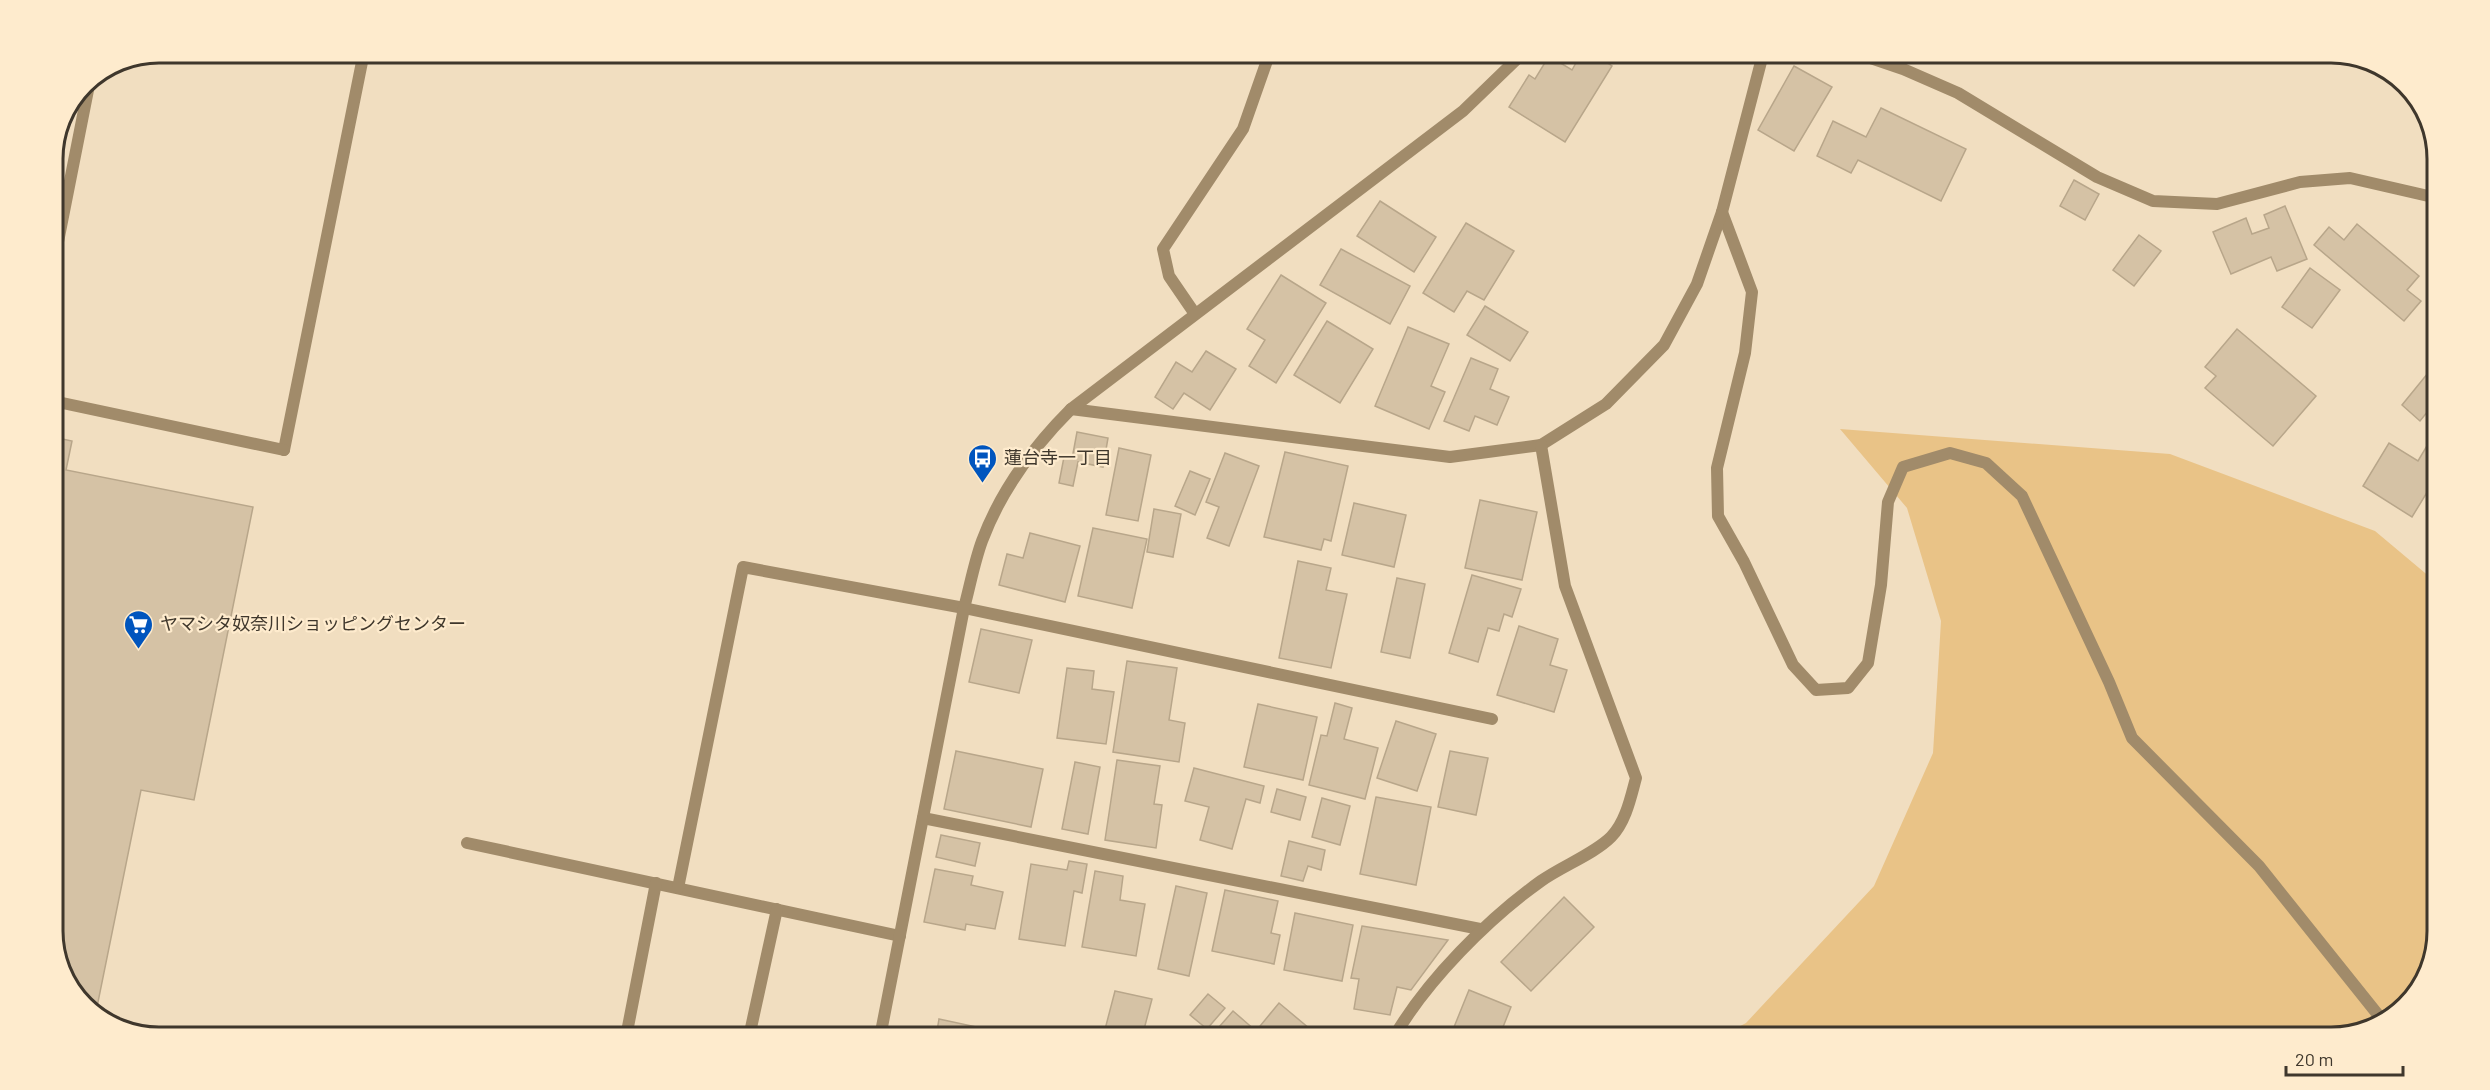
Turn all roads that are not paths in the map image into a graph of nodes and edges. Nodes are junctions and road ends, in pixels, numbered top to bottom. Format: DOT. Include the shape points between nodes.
graph roads {
  1 [pos="362,63"];
  2 [pos="1266,63"];
  3 [pos="1513,63"];
  4 [pos="1765,63"];
  5 [pos="1885,63"];
  6 [pos="87,96"];
  7 [pos="2427,196"];
  8 [pos="1722,212"];
  9 [pos="63,216"];
  10 [pos="1195,314"];
  11 [pos="63,402"];
  12 [pos="1071,409"];
  13 [pos="1541,444"];
  14 [pos="964,608"];
  15 [pos="1492,718"];
  16 [pos="923,818"];
  17 [pos="467,843"];
  18 [pos="656,884"];
  19 [pos="678,888"];
  20 [pos="777,909"];
  21 [pos="1480,929"];
  22 [pos="900,936"];
  23 [pos="2377,1015"];
  24 [pos="628,1027"];
  25 [pos="751,1027"];
  26 [pos="882,1027"];
  27 [pos="1400,1027"];
  1 -- 11 [label="street" via="284,450"];
  2 -- 10 [label="street" via="1244,129 1163,249 1169,276"];
  3 -- 10 [label="street" via="1463,111"];
  4 -- 8 [label="street"];
  5 -- 7 [label="street" via="1958,93 2097,177 2153,201 2217,204 2300,182 2350,178"];
  6 -- 9 [label="street"];
  8 -- 13 [label="street" via="1697,284 1664,345 1606,404"];
  8 -- 23 [label="street" via="1752,292 1745,353 1717,468 1718,516 1793,665 1816,690 1848,688 1868,663 1881,585 1888,502 1903,467 1950,453 1986,463 2022,496 2132,738 2259,866"];
  10 -- 12 [label="street"];
  12 -- 13 [label="street" via="1450,457"];
  12 -- 14 [label="street" via="1038,443 1007,490 982,541"];
  13 -- 21 [label="street" via="1565,586 1636,778 1628,806 1612,836 1542,881"];
  14 -- 15 [label="street"];
  14 -- 16 [label="street"];
  14 -- 19 [label="street" via="743,567"];
  16 -- 21 [label="street"];
  16 -- 22 [label="street"];
  17 -- 18 [label="street"];
  18 -- 19 [label="street"];
  18 -- 24 [label="street"];
  19 -- 20 [label="street"];
  20 -- 22 [label="street"];
  20 -- 25 [label="street"];
  21 -- 27 [label="street"];
  22 -- 26 [label="street"];
}
